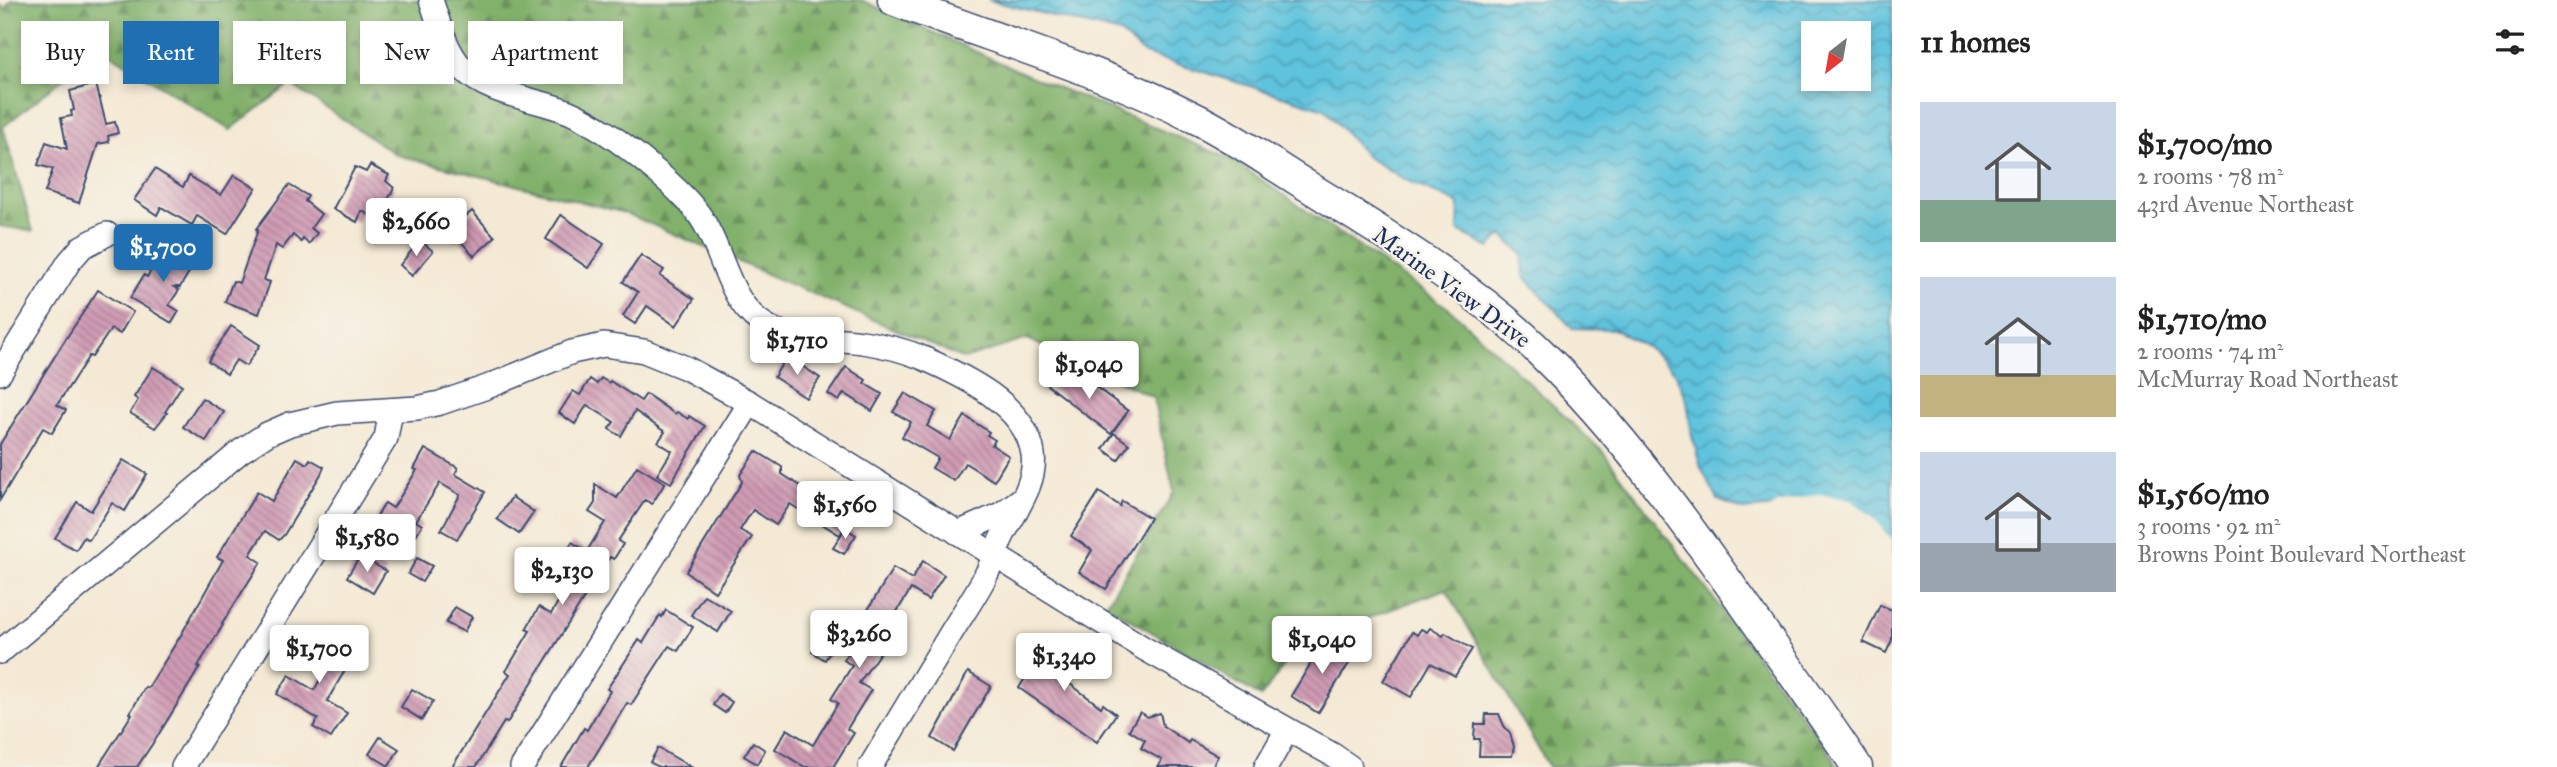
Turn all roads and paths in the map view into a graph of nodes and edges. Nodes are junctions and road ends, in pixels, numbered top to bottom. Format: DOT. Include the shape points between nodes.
graph roads {
  1 [pos="431,0"];
  2 [pos="893,0"];
  3 [pos="107,234"];
  4 [pos="0,373"];
  5 [pos="750,403"];
  6 [pos="391,410"];
  7 [pos="1022,498"];
  8 [pos="958,533"];
  9 [pos="995,555"];
  10 [pos="0,652"];
  11 [pos="1287,730"];
  12 [pos="183,767"];
  13 [pos="522,767"];
  14 [pos="870,767"];
  15 [pos="1266,767"];
  16 [pos="1350,767"];
  17 [pos="1857,767"];
  1 -- 7 [label="street" via="447,47 463,69 516,96 570,112 606,132 663,178 699,214 738,297 769,327 787,334 893,347 965,379 1008,410 1033,454"];
  2 -- 17 [label="main road, Marine View Drive" via="1025,47 1198,119 1450,279 1519,332 1567,380 1658,487"];
  3 -- 4 [label="street" via="82,247 69,262"];
  5 -- 6 [label="street" via="663,357 604,345 572,352 455,398"];
  5 -- 8 [label="street"];
  5 -- 13 [label="street"];
  6 -- 10 [label="street" via="312,417 267,434"];
  6 -- 12 [label="street" via="386,438"];
  7 -- 8 [label="street" via="1001,514"];
  7 -- 9 [label="street"];
  8 -- 9 [label="street"];
  9 -- 11 [label="street"];
  9 -- 14 [label="street"];
  11 -- 15 [label="street"];
  11 -- 16 [label="street"];
}
